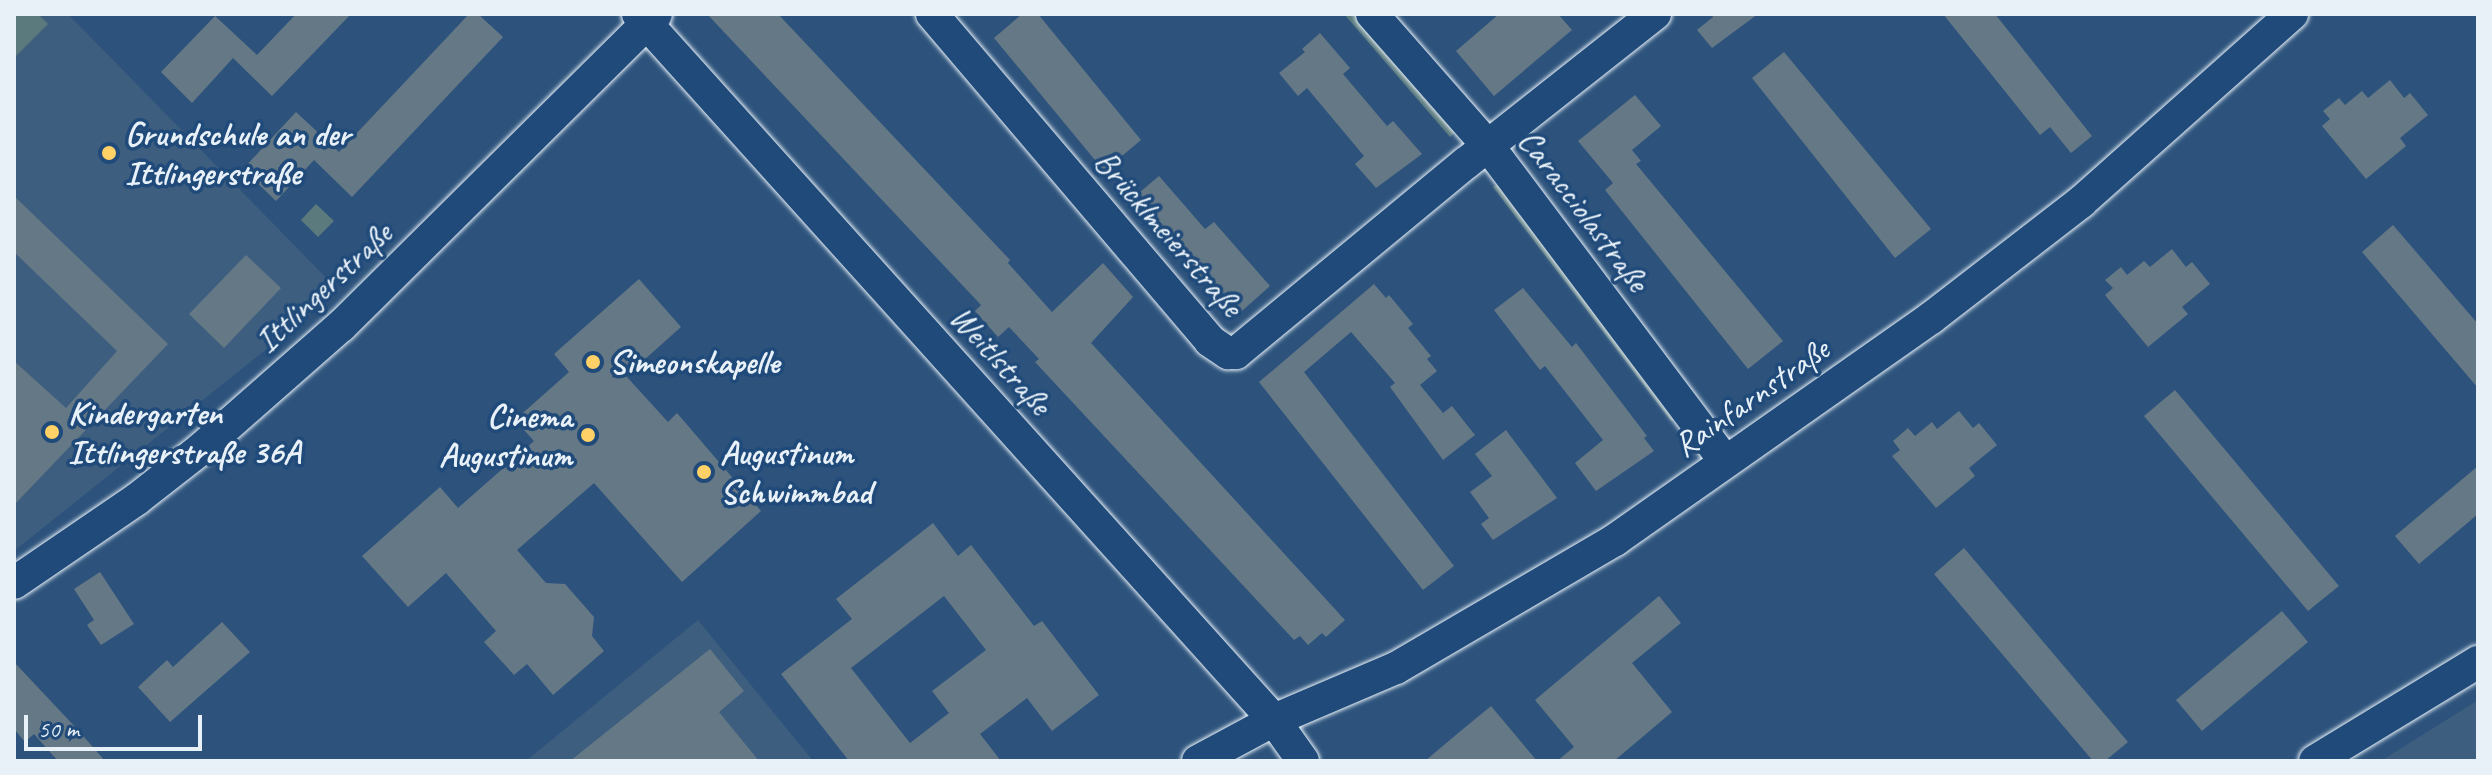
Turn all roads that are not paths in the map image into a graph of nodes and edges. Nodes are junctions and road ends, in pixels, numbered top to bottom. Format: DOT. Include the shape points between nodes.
graph roads {
  1 [pos="932,14"];
  2 [pos="1372,14"];
  3 [pos="1655,14"];
  4 [pos="2292,14"];
  5 [pos="647,17"];
  6 [pos="1489,147"];
  7 [pos="1724,460"];
  8 [pos="14,583"];
  9 [pos="2478,662"];
  10 [pos="1274,720"];
  11 [pos="1198,761"];
  12 [pos="1303,761"];
  13 [pos="2315,761"];
  1 -- 6 [label="street, Brücklmeierstraße" via="1200,329 1228,353 1244,349"];
  2 -- 6 [label="street, Caracciolastraße"];
  3 -- 6 [label="street"];
  4 -- 7 [label="street, Rainfarnstraße" via="2081,202 1931,318"];
  5 -- 8 [label="street, Ittlingerstraße" via="341,326 202,448"];
  5 -- 10 [label="street, Weitlstraße"];
  6 -- 7 [label="street, Caracciolastraße"];
  7 -- 10 [label="street, Rainfarnstraße" via="1568,570 1396,668"];
  9 -- 13 [label="street"];
  10 -- 11 [label="street, Rainfarnstraße"];
  10 -- 12 [label="street, Weitlstraße"];
}
